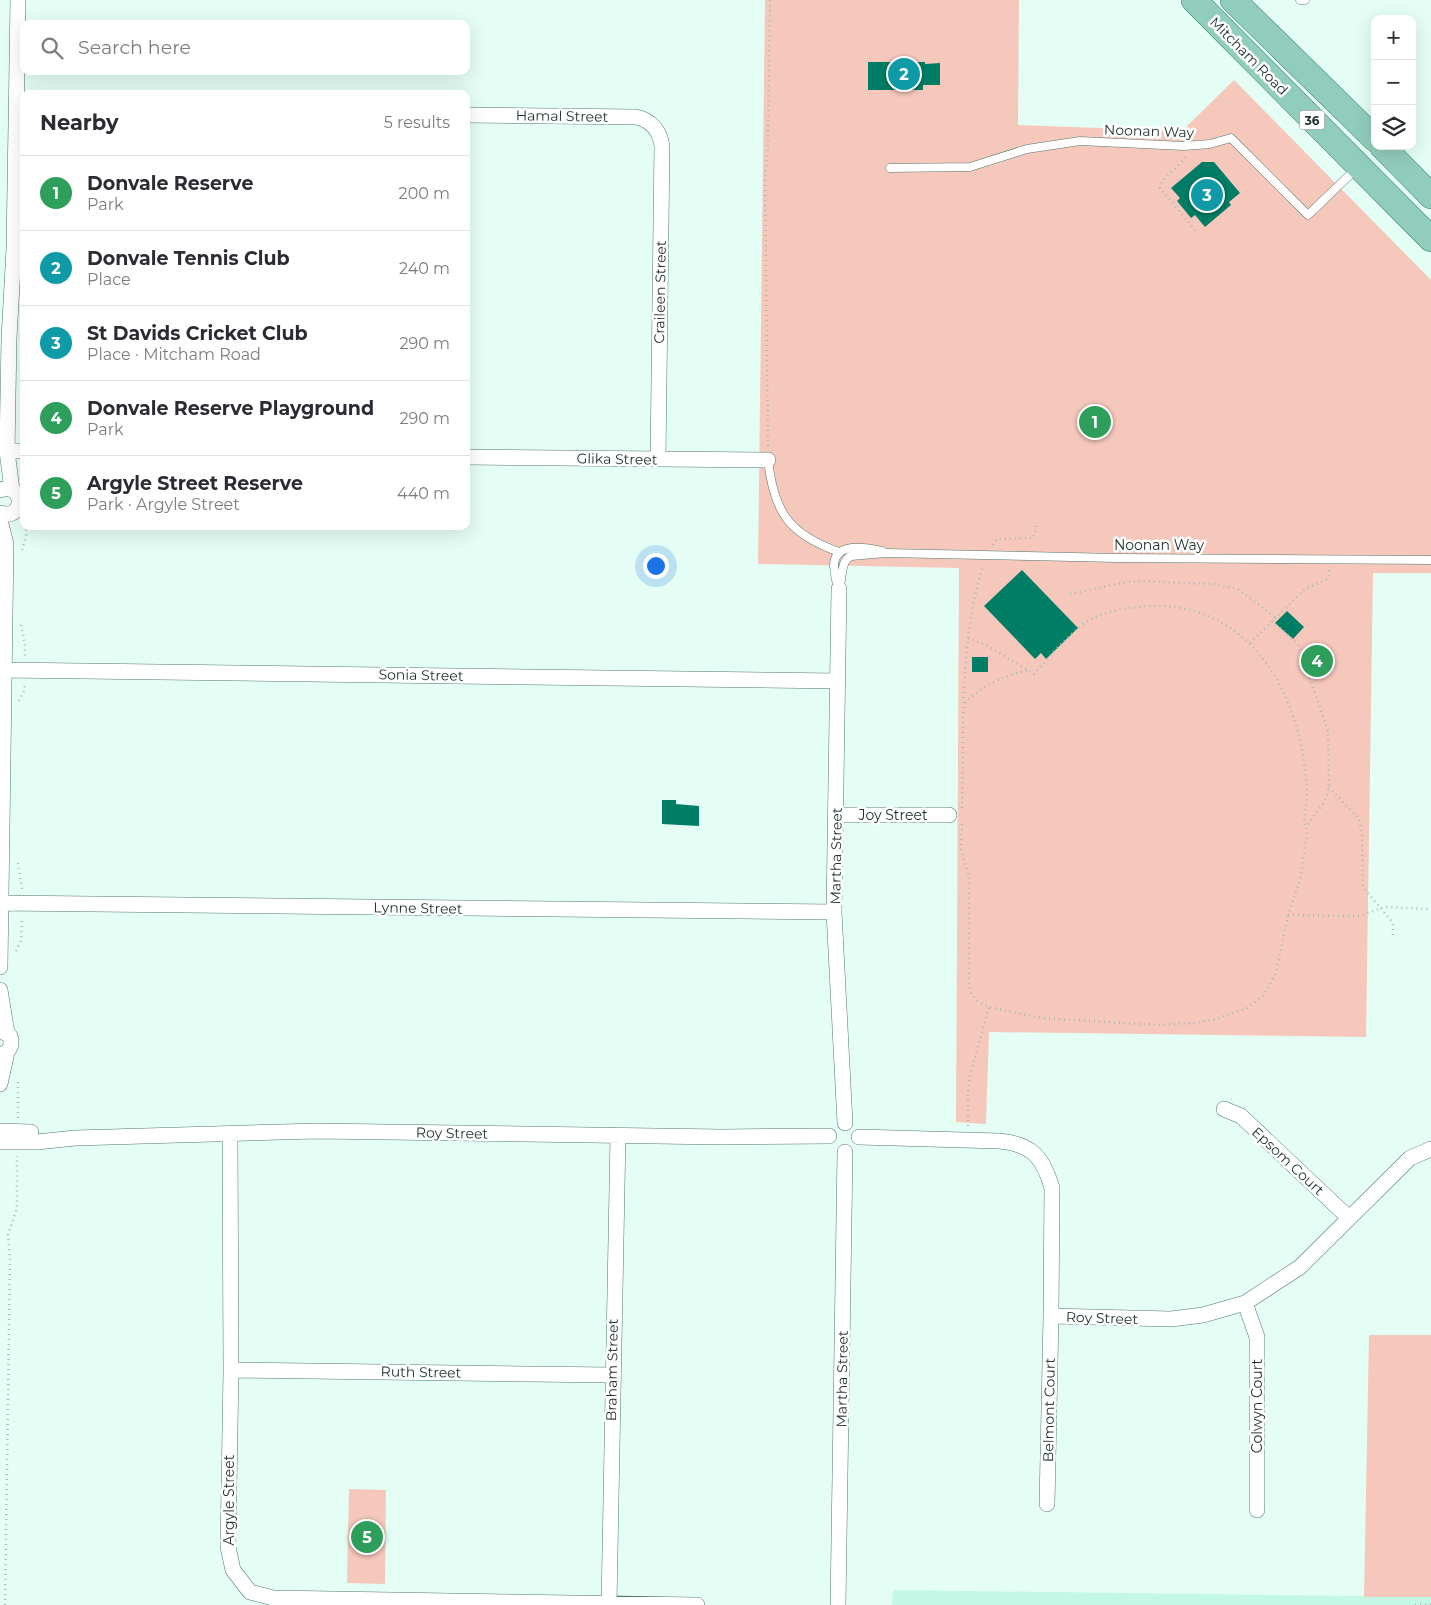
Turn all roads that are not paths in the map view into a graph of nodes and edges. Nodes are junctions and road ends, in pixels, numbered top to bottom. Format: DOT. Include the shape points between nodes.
graph roads {
  1 [pos="18,0"];
  2 [pos="1194,0"];
  3 [pos="1233,0"];
  4 [pos="1300,0"];
  5 [pos="1305,0"];
  6 [pos="20,110"];
  7 [pos="470,115"];
  8 [pos="655,127"];
  9 [pos="1371,135"];
  10 [pos="1377,150"];
  11 [pos="1386,150"];
  12 [pos="1358,167"];
  13 [pos="890,168"];
  14 [pos="1431,196"];
  15 [pos="1431,239"];
  16 [pos="7,451"];
  17 [pos="20,451"];
  18 [pos="470,457"];
  19 [pos="658,459"];
  20 [pos="768,460"];
  21 [pos="4,489"];
  22 [pos="4,515"];
  23 [pos="839,552"];
  24 [pos="886,553"];
  25 [pos="1431,560"];
  26 [pos="844,562"];
  27 [pos="839,589"];
  28 [pos="3,594"];
  29 [pos="5,670"];
  30 [pos="838,681"];
  31 [pos="837,815"];
  32 [pos="957,816"];
  33 [pos="1,903"];
  34 [pos="834,912"];
  35 [pos="0,968"];
  36 [pos="0,990"];
  37 [pos="3,1031"];
  38 [pos="3,1054"];
  39 [pos="0,1084"];
  40 [pos="1224,1109"];
  41 [pos="845,1123"];
  42 [pos="0,1131"];
  43 [pos="230,1134"];
  44 [pos="618,1135"];
  45 [pos="830,1136"];
  46 [pos="859,1137"];
  47 [pos="75,1138"];
  48 [pos="1431,1138"];
  49 [pos="0,1142"];
  50 [pos="1431,1149"];
  51 [pos="845,1152"];
  52 [pos="1410,1158"];
  53 [pos="1349,1218"];
  54 [pos="1245,1303"];
  55 [pos="1051,1316"];
  56 [pos="231,1370"];
  57 [pos="612,1375"];
  58 [pos="1047,1504"];
  59 [pos="1257,1510"];
  60 [pos="446,1604"];
  61 [pos="609,1604"];
  62 [pos="697,1605"];
  63 [pos="838,1605"];
  1 -- 6 [label="street"];
  2 -- 12 [label="main road, Mitcham Road / 36"];
  3 -- 9 [label="main road, Mitcham Road / 36"];
  4 -- 5 [label="lane"];
  6 -- 16 [label="street"];
  7 -- 8 [label="street, Hamal Street" via="636,117"];
  8 -- 19 [label="street, Craileen Street" via="662,146"];
  10 -- 12 [label="main road"];
  11 -- 14 [label="main road"];
  12 -- 13 [label="lane, Noonan Way" via="1308,215 1231,138 1184,146 1080,141 1027,149 970,167"];
  12 -- 15 [label="main road, Mitcham Road / 36"];
  16 -- 17 [label="street"];
  16 -- 21 [label="street"];
  18 -- 19 [label="street, Glika Street"];
  19 -- 20 [label="street, Glika Street"];
  20 -- 23 [label="lane" via="772,491 790,523 807,538"];
  21 -- 22 [label="street" via="17,495 19,501 18,508"];
  22 -- 28 [label="street"];
  23 -- 24 [label="lane, Noonan Way" via="856,548"];
  23 -- 27 [label="lane, Martha Street" via="834,561"];
  24 -- 25 [label="lane, Noonan Way"];
  24 -- 26 [label="lane, Noonan Way" via="850,556"];
  26 -- 27 [label="lane, Martha Street"];
  27 -- 30 [label="street, Martha Street"];
  28 -- 29 [label="street"];
  29 -- 30 [label="street, Sonia Street"];
  29 -- 33 [label="street"];
  30 -- 31 [label="street, Martha Street"];
  31 -- 32 [label="street, Joy Street"];
  31 -- 34 [label="street, Martha Street"];
  33 -- 34 [label="street, Lynne Street"];
  33 -- 35 [label="street"];
  34 -- 41 [label="street, Martha Street"];
  36 -- 37 [label="street"];
  37 -- 38 [label="street" via="11,1040"];
  38 -- 39 [label="street"];
  40 -- 53 [label="street, Epsom Court" via="1241,1116"];
  41 -- 45 [label="street" via="834,1126"];
  41 -- 46 [label="street" via="855,1127"];
  42 -- 47 [label="street, Roy Street"];
  43 -- 44 [label="street, Roy Street"];
  43 -- 47 [label="street, Roy Street"];
  43 -- 56 [label="street, Argyle Street"];
  44 -- 45 [label="street, Roy Street"];
  44 -- 57 [label="street, Braham Street"];
  45 -- 51 [label="street" via="834,1148"];
  46 -- 51 [label="street" via="855,1147"];
  46 -- 55 [label="street, Roy Street" via="1015,1142 1042,1161 1052,1188"];
  47 -- 49 [label="street, Roy Street"];
  48 -- 52 [label="street, Roy Street"];
  50 -- 52 [label="street, Roy Street"];
  51 -- 63 [label="street, Martha Street"];
  52 -- 53 [label="street, Roy Street"];
  53 -- 54 [label="street, Roy Street" via="1300,1267"];
  54 -- 55 [label="street, Roy Street" via="1171,1320"];
  54 -- 59 [label="street, Colwyn Court" via="1257,1337"];
  55 -- 58 [label="street, Belmont Court"];
  56 -- 57 [label="street, Ruth Street"];
  56 -- 60 [label="street, Argyle Street" via="228,1547 233,1570 250,1592 273,1598"];
  57 -- 61 [label="street, Braham Street"];
  60 -- 61 [label="street, Argyle Street"];
  61 -- 62 [label="street, Argyle Street"];
}
